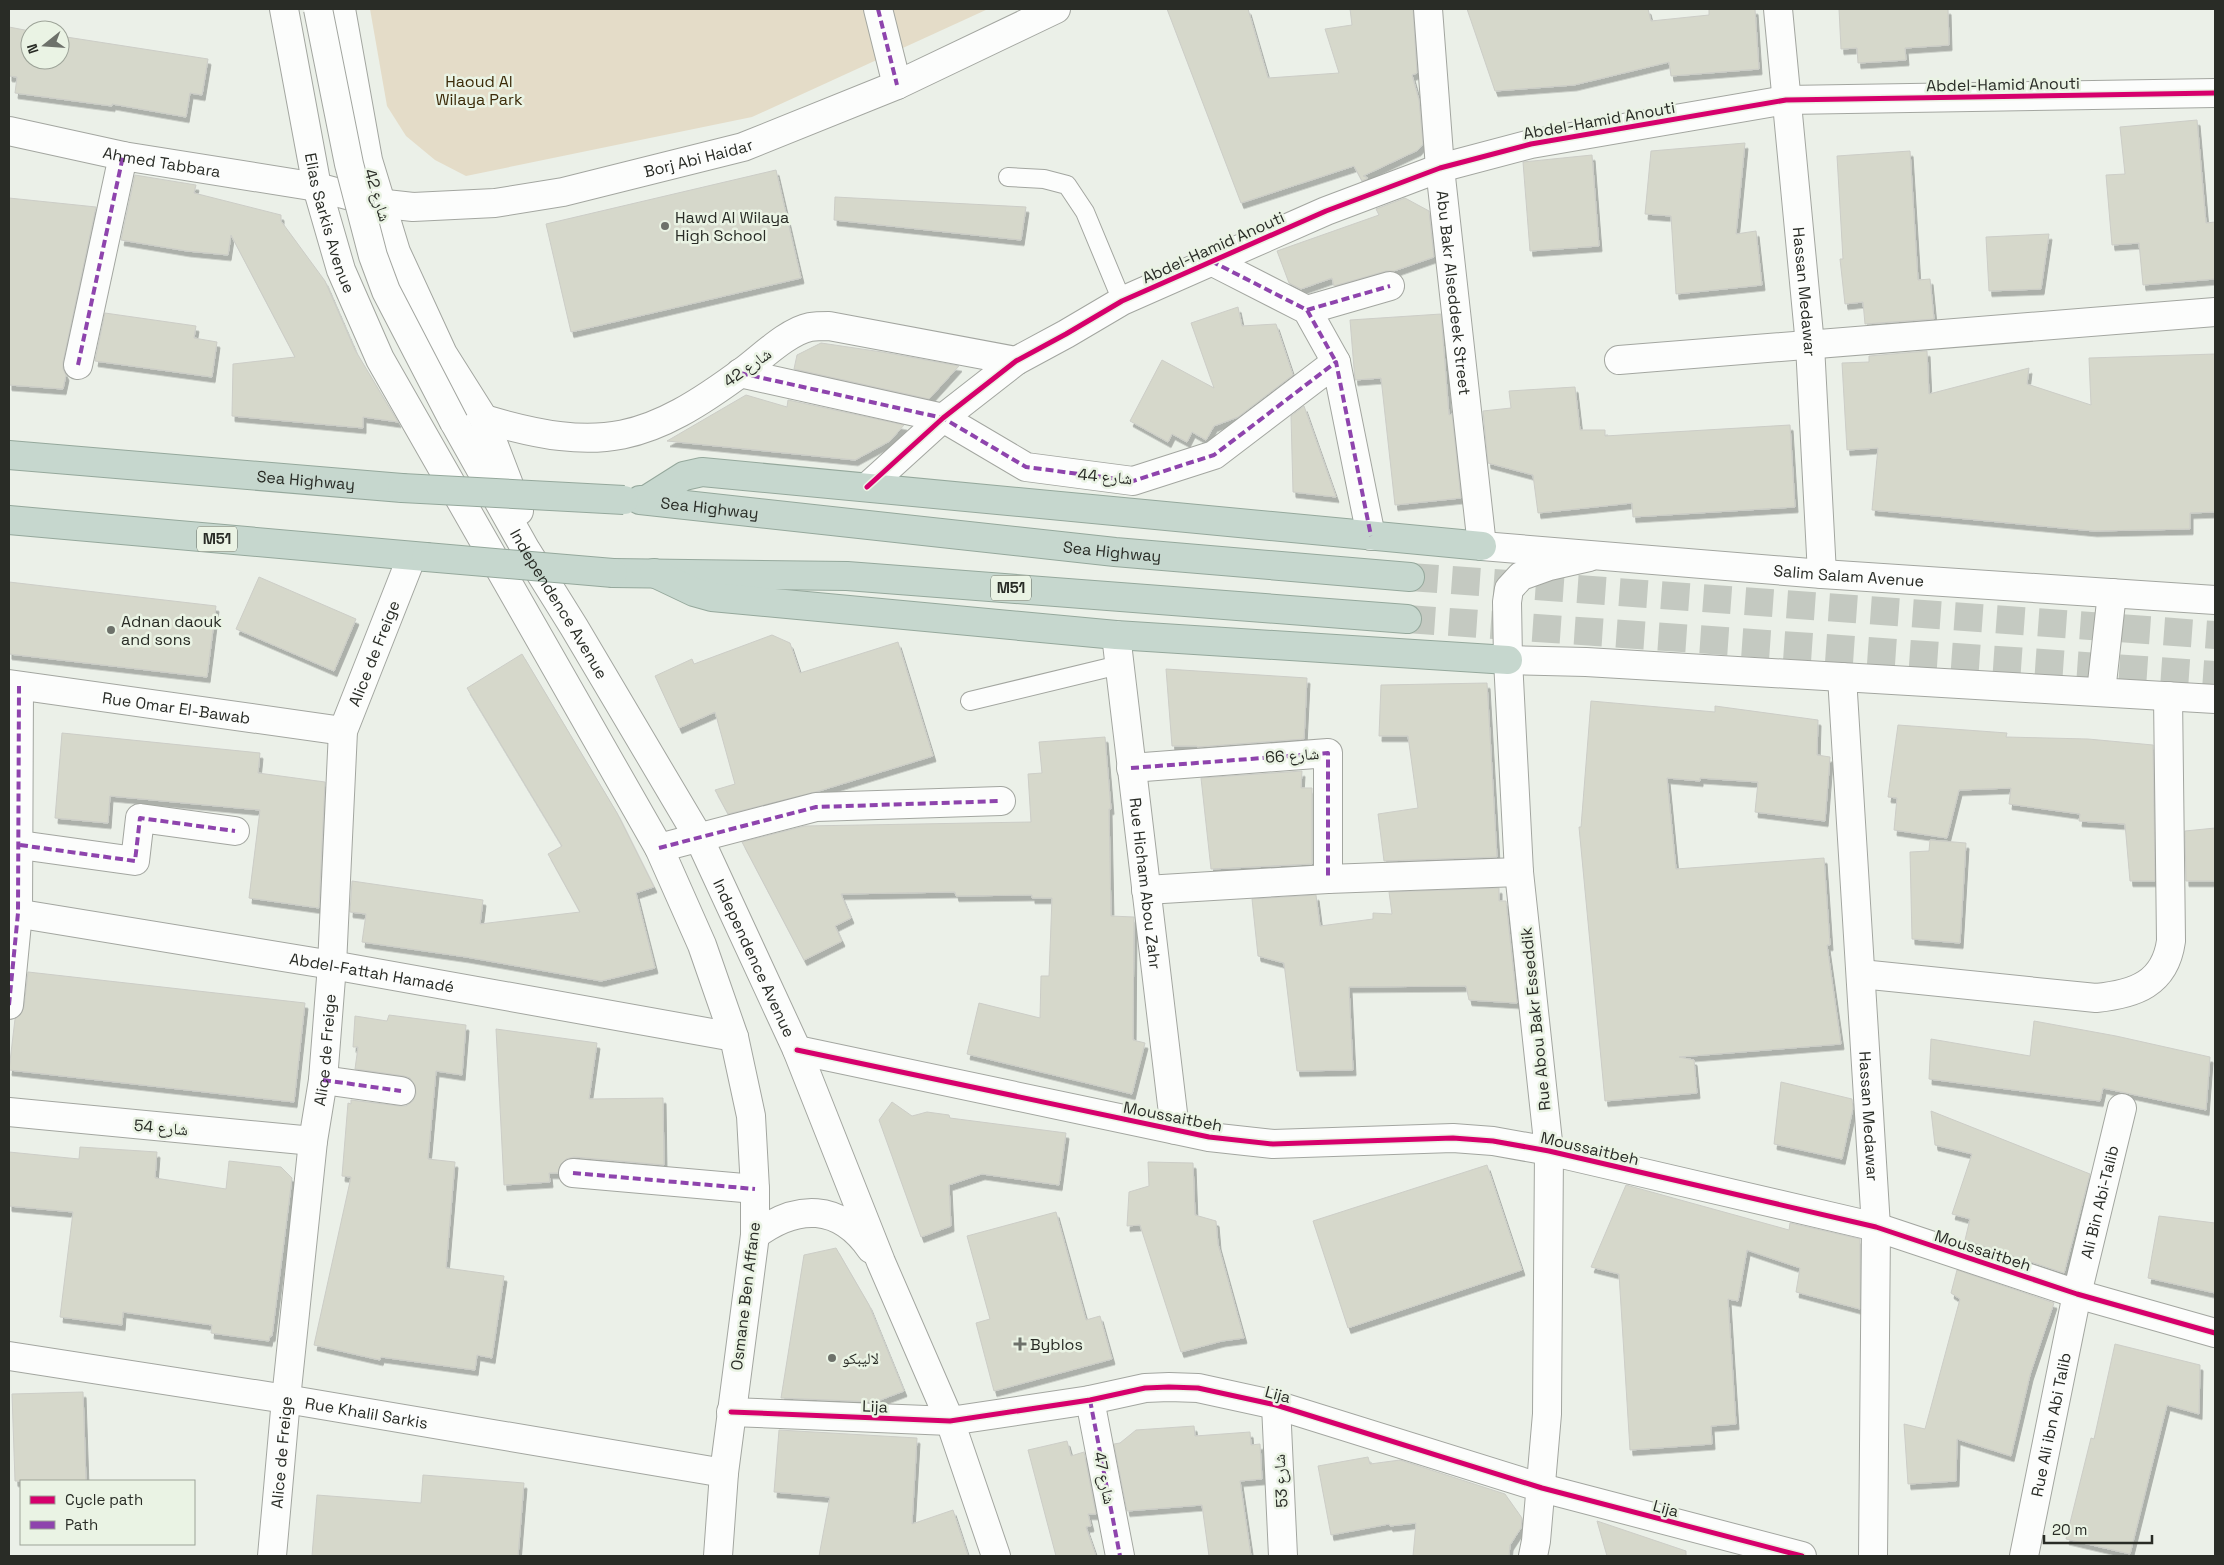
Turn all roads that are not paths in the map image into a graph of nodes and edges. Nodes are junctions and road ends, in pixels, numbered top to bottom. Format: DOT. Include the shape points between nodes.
graph roads {
  1 [pos="284,9"];
  2 [pos="318,9"];
  3 [pos="341,9"];
  4 [pos="878,9"];
  5 [pos="1056,9"];
  6 [pos="1428,9"];
  7 [pos="1778,9"];
  8 [pos="897,85"];
  9 [pos="2215,93"];
  10 [pos="1786,100"];
  11 [pos="9,131"];
  12 [pos="123,156"];
  13 [pos="1440,168"];
  14 [pos="1008,177"];
  15 [pos="317,188"];
  16 [pos="381,204"];
  17 [pos="1211,261"];
  18 [pos="1390,286"];
  19 [pos="1122,300"];
  20 [pos="1307,310"];
  21 [pos="2215,312"];
  22 [pos="1810,345"];
  23 [pos="1619,360"];
  24 [pos="1016,361"];
  25 [pos="1336,362"];
  26 [pos="78,365"];
  27 [pos="740,373"];
  28 [pos="943,418"];
  29 [pos="484,419"];
  30 [pos="454,422"];
  31 [pos="416,423"];
  32 [pos="9,455"];
  33 [pos="867,487"];
  34 [pos="635,500"];
  35 [pos="9,520"];
  36 [pos="1371,536"];
  37 [pos="484,542"];
  38 [pos="1482,546"];
  39 [pos="526,550"];
  40 [pos="1597,555"];
  41 [pos="419,557"];
  42 [pos="654,573"];
  43 [pos="1822,574"];
  44 [pos="1410,577"];
  45 [pos="549,586"];
  46 [pos="2112,593"];
  47 [pos="2215,600"];
  48 [pos="1408,619"];
  49 [pos="1116,635"];
  50 [pos="1508,660"];
  51 [pos="1119,665"];
  52 [pos="1842,678"];
  53 [pos="14,685"];
  54 [pos="2101,692"];
  55 [pos="2168,696"];
  56 [pos="2215,699"];
  57 [pos="970,701"];
  58 [pos="342,731"];
  59 [pos="1131,768"];
  60 [pos="1001,801"];
  61 [pos="235,831"];
  62 [pos="700,838"];
  63 [pos="20,845"];
  64 [pos="659,848"];
  65 [pos="1519,872"];
  66 [pos="1328,878"];
  67 [pos="1146,890"];
  68 [pos="14,913"];
  69 [pos="332,965"];
  70 [pos="1861,974"];
  71 [pos="9,1005"];
  72 [pos="734,1036"];
  73 [pos="797,1050"];
  74 [pos="323,1080"];
  75 [pos="401,1092"];
  76 [pos="2122,1108"];
  77 [pos="9,1112"];
  78 [pos="1175,1130"];
  79 [pos="313,1142"];
  80 [pos="1549,1151"];
  81 [pos="572,1173"];
  82 [pos="755,1189"];
  83 [pos="1876,1227"];
  84 [pos="754,1235"];
  85 [pos="881,1262"];
  86 [pos="2077,1294"];
  87 [pos="2215,1333"];
  88 [pos="9,1356"];
  89 [pos="286,1399"];
  90 [pos="1090,1400"];
  91 [pos="1276,1405"];
  92 [pos="732,1412"];
  93 [pos="950,1421"];
  94 [pos="724,1473"];
  95 [pos="1542,1488"];
  96 [pos="1541,1551"];
  97 [pos="272,1556"];
  98 [pos="718,1556"];
  99 [pos="996,1556"];
  100 [pos="1120,1556"];
  101 [pos="1283,1556"];
  102 [pos="1802,1556"];
  103 [pos="1873,1556"];
  104 [pos="2024,1556"];
  1 -- 15 [label="street, Elias Sarkis Avenue"];
  2 -- 30 [label="street, Elias Sarkis Avenue, bridge" via="349,164 373,256 394,308"];
  3 -- 16 [label="street, شارع 42" via="368,160"];
  4 -- 8 [label="street"];
  5 -- 8 [label="street, Borj Abi Haidar"];
  6 -- 13 [label="street, Abu Bakr Alseddeek Street"];
  7 -- 10 [label="street, Hassan Medawar"];
  8 -- 16 [label="street, Borj Abi Haidar" via="743,147 564,192 449,207"];
  9 -- 10 [label="street, Abdel-Hamid Anouti"];
  10 -- 13 [label="street, Abdel-Hamid Anouti" via="1531,144"];
  10 -- 22 [label="street, Hassan Medawar"];
  11 -- 12 [label="street, Ahmed Tabbara"];
  12 -- 15 [label="street, Ahmed Tabbara"];
  12 -- 26 [label="street"];
  13 -- 17 [label="street, Abdel-Hamid Anouti" via="1326,210"];
  13 -- 38 [label="street, Abu Bakr Alseddeek Street"];
  14 -- 19 [label="lane" via="1044,178 1067,184 1085,212"];
  15 -- 16 [label="street, Borj Abi Haidar"];
  15 -- 31 [label="street, Elias Sarkis Avenue" via="341,270 380,360"];
  16 -- 29 [label="street, شارع 42" via="396,252 443,354"];
  17 -- 19 [label="street, Abdel-Hamid Anouti"];
  17 -- 20 [label="street"];
  18 -- 20 [label="street"];
  19 -- 24 [label="street, Abdel-Hamid Anouti"];
  20 -- 25 [label="street"];
  21 -- 22 [label="street"];
  22 -- 23 [label="street"];
  22 -- 43 [label="street, Hassan Medawar"];
  24 -- 27 [label="street, شارع 42" via="829,326 809,327 794,333"];
  24 -- 28 [label="street, Abdel-Hamid Anouti"];
  25 -- 28 [label="street, شارع 44" via="1214,455 1133,481 1026,467"];
  25 -- 36 [label="street"];
  27 -- 28 [label="street, شارع 44"];
  27 -- 29 [label="street, شارع 42" via="664,422 607,438 546,436"];
  28 -- 33 [label="street, Abdel-Hamid Anouti"];
  29 -- 45 [label="street, شارع 42"];
  30 -- 39 [label="street, Independence Avenue"];
  31 -- 37 [label="street, Independence Avenue"];
  32 -- 34 [label="highway, Sea Highway, bridge" via="402,488"];
  33 -- 34 [label="highway" via="702,472 684,476"];
  33 -- 36 [label="highway"];
  34 -- 44 [label="highway, Sea Highway" via="1115,552"];
  35 -- 41 [label="highway, M51"];
  36 -- 38 [label="highway"];
  37 -- 39 [label="street"];
  37 -- 64 [label="street, Independence Avenue"];
  38 -- 40 [label="street, Salim Salam Avenue"];
  39 -- 45 [label="street, Independence Avenue"];
  40 -- 43 [label="street, Salim Salam Avenue"];
  40 -- 50 [label="street, Rue Abou Bakr Esseddik" via="1521,576 1509,589 1506,621"];
  41 -- 42 [label="highway, M51, bridge" via="613,573"];
  41 -- 58 [label="street, Alice de Freige"];
  42 -- 48 [label="highway, M51" via="847,576"];
  42 -- 49 [label="highway" via="712,597"];
  43 -- 46 [label="street, Salim Salam Avenue"];
  45 -- 62 [label="street, Independence Avenue"];
  46 -- 47 [label="street, Salim Salam Avenue"];
  46 -- 54 [label="street"];
  49 -- 50 [label="highway"];
  49 -- 51 [label="street, Rue Hicham Abou Zahr"];
  50 -- 52 [label="street"];
  50 -- 65 [label="street, Rue Abou Bakr Esseddik"];
  51 -- 57 [label="lane"];
  51 -- 59 [label="street, Rue Hicham Abou Zahr"];
  52 -- 54 [label="street"];
  52 -- 70 [label="street, Hassan Medawar"];
  53 -- 58 [label="street, Rue Omar El-Bawab"];
  53 -- 63 [label="street"];
  54 -- 55 [label="street"];
  55 -- 56 [label="street"];
  55 -- 70 [label="street" via="2171,941 2169,958 2149,982 2134,990 2096,998"];
  58 -- 69 [label="street, Alice de Freige"];
  59 -- 66 [label="street, شارع 66" via="1328,753"];
  59 -- 67 [label="street, Rue Hicham Abou Zahr"];
  60 -- 62 [label="street" via="816,807"];
  61 -- 63 [label="street" via="140,818 135,860"];
  62 -- 64 [label="street"];
  62 -- 73 [label="street, Independence Avenue"];
  63 -- 68 [label="street"];
  64 -- 72 [label="street, Independence Avenue" via="702,946"];
  65 -- 66 [label="street"];
  65 -- 80 [label="street, Rue Abou Bakr Esseddik"];
  66 -- 67 [label="street"];
  67 -- 78 [label="street, Rue Hicham Abou Zahr"];
  68 -- 69 [label="street, Abdel-Fattah Hamadé"];
  68 -- 71 [label="street"];
  69 -- 72 [label="street, Abdel-Fattah Hamadé"];
  69 -- 74 [label="street, Alice de Freige"];
  70 -- 83 [label="street, Hassan Medawar"];
  72 -- 82 [label="street, Osmane Ben Affane" via="751,1116"];
  73 -- 78 [label="street, Moussaitbeh"];
  73 -- 85 [label="street, Independence Avenue"];
  74 -- 75 [label="street"];
  74 -- 79 [label="street, Alice de Freige"];
  76 -- 86 [label="street, Ali Bin Abi-Talib"];
  77 -- 79 [label="street, شارع 54"];
  78 -- 80 [label="street, Moussaitbeh" via="1238,1142 1273,1144 1453,1138"];
  79 -- 89 [label="street, Alice de Freige"];
  80 -- 83 [label="street, Moussaitbeh"];
  80 -- 95 [label="street, Rue Abou Bakr Esseddik" via="1547,1414"];
  81 -- 82 [label="street"];
  82 -- 84 [label="street, Osmane Ben Affane"];
  83 -- 86 [label="street, Moussaitbeh"];
  83 -- 103 [label="street, Hassan Medawar"];
  84 -- 85 [label="street" via="788,1216 824,1215 836,1218 862,1235"];
  84 -- 92 [label="street, Osmane Ben Affane"];
  85 -- 93 [label="street, Independence Avenue"];
  86 -- 87 [label="street, Moussaitbeh"];
  86 -- 104 [label="street, Rue Ali ibn Abi Talib"];
  88 -- 89 [label="street, Rue Khalil Sarkis"];
  89 -- 94 [label="street, Rue Khalil Sarkis"];
  89 -- 97 [label="street, Alice de Freige"];
  90 -- 91 [label="street, Lija" via="1146,1388 1169,1387 1198,1388"];
  90 -- 93 [label="street, Lija"];
  90 -- 100 [label="street, شارع 47"];
  91 -- 95 [label="street, Lija"];
  91 -- 101 [label="street, شارع 53"];
  92 -- 93 [label="street, Lija"];
  92 -- 94 [label="street, Osmane Ben Affane"];
  93 -- 99 [label="street, Independence Avenue"];
  94 -- 98 [label="street, Osmane Ben Affane"];
  95 -- 96 [label="street, Rue Abou Bakr Esseddik"];
  95 -- 102 [label="street, Lija"];
}
